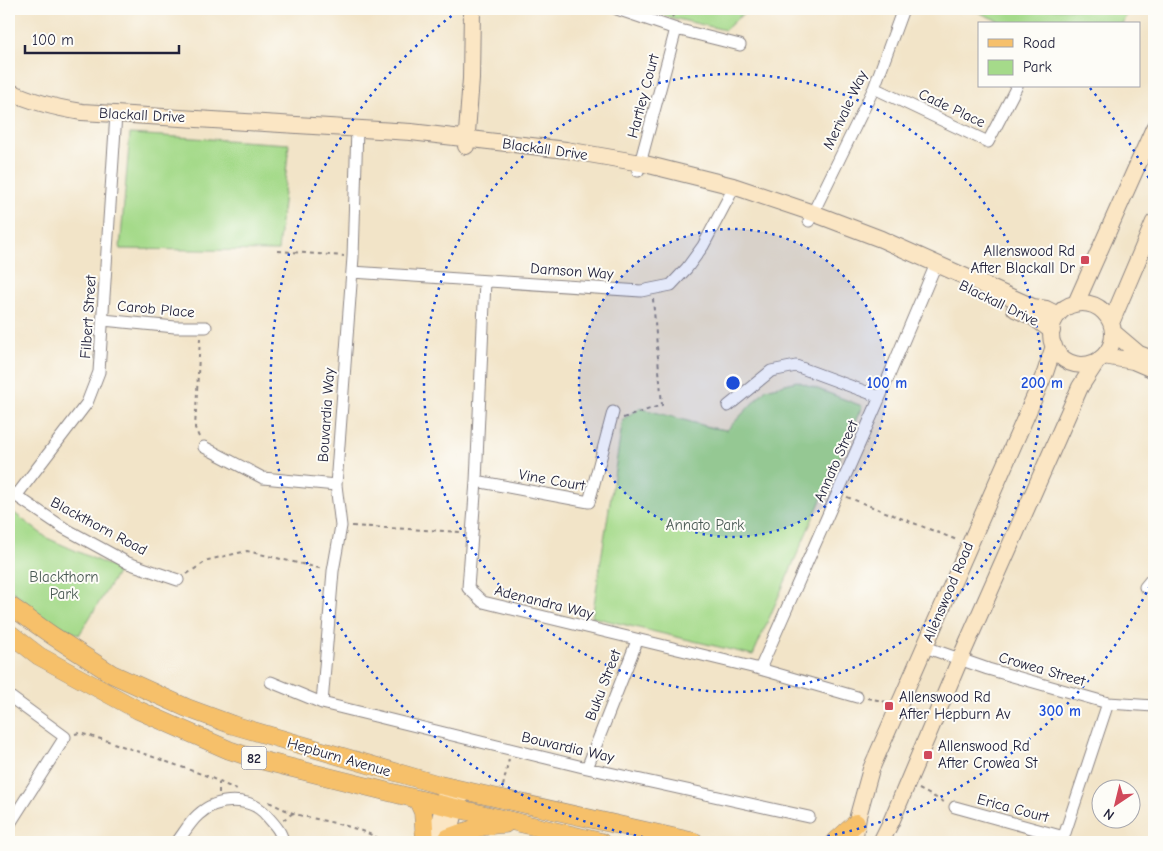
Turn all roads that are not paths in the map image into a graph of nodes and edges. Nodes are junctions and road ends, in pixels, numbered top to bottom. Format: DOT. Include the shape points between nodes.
graph roads {
  1 [pos="463,9"];
  2 [pos="472,9"];
  3 [pos="617,9"];
  4 [pos="904,9"];
  5 [pos="676,29"];
  6 [pos="740,45"];
  7 [pos="874,88"];
  8 [pos="1016,88"];
  9 [pos="9,91"];
  10 [pos="9,101"];
  11 [pos="116,119"];
  12 [pos="1154,128"];
  13 [pos="357,132"];
  14 [pos="461,141"];
  15 [pos="639,167"];
  16 [pos="731,190"];
  17 [pos="811,217"];
  18 [pos="1154,222"];
  19 [pos="934,268"];
  20 [pos="352,272"];
  21 [pos="485,281"];
  22 [pos="1076,303"];
  23 [pos="1058,315"];
  24 [pos="103,320"];
  25 [pos="1112,327"];
  26 [pos="203,328"];
  27 [pos="1053,338"];
  28 [pos="1101,358"];
  29 [pos="1154,360"];
  30 [pos="1154,370"];
  31 [pos="880,398"];
  32 [pos="728,406"];
  33 [pos="612,417"];
  34 [pos="204,447"];
  35 [pos="476,481"];
  36 [pos="336,485"];
  37 [pos="12,493"];
  38 [pos="1154,576"];
  39 [pos="178,580"];
  40 [pos="1145,587"];
  41 [pos="9,605"];
  42 [pos="9,634"];
  43 [pos="637,641"];
  44 [pos="925,646"];
  45 [pos="960,659"];
  46 [pos="760,670"];
  47 [pos="271,682"];
  48 [pos="9,696"];
  49 [pos="857,697"];
  50 [pos="322,703"];
  51 [pos="1108,704"];
  52 [pos="1154,706"];
  53 [pos="587,768"];
  54 [pos="440,785"];
  55 [pos="467,791"];
  56 [pos="417,799"];
  57 [pos="449,806"];
  58 [pos="955,807"];
  59 [pos="809,817"];
  60 [pos="891,822"];
  61 [pos="523,824"];
  62 [pos="856,824"];
  63 [pos="9,825"];
  64 [pos="1063,840"];
  65 [pos="443,841"];
  66 [pos="177,842"];
  67 [pos="283,842"];
  68 [pos="426,842"];
  69 [pos="601,842"];
  70 [pos="695,842"];
  71 [pos="835,842"];
  72 [pos="854,842"];
  73 [pos="881,842"];
  74 [pos="888,842"];
  1 -- 14 [label="street"];
  2 -- 14 [label="street" via="471,78"];
  3 -- 5 [label="street"];
  4 -- 7 [label="street, Merivale Way"];
  5 -- 6 [label="street"];
  5 -- 15 [label="street, Hartley Court"];
  7 -- 8 [label="street, Cade Place" via="988,142"];
  7 -- 17 [label="street, Merivale Way"];
  9 -- 11 [label="street, Blackall Drive" via="66,110"];
  10 -- 11 [label="street, Blackall Drive" via="72,119"];
  11 -- 13 [label="street, Blackall Drive"];
  11 -- 24 [label="street, Filbert Street"];
  12 -- 22 [label="street"];
  13 -- 14 [label="street, Blackall Drive" via="408,139"];
  13 -- 20 [label="street, Bouvardia Way"];
  14 -- 15 [label="street, Blackall Drive" via="566,150"];
  15 -- 16 [label="street, Blackall Drive"];
  16 -- 17 [label="street, Blackall Drive"];
  16 -- 21 [label="street, Damson Way" via="703,246 671,285 641,291"];
  17 -- 19 [label="street, Blackall Drive"];
  18 -- 25 [label="street"];
  19 -- 23 [label="street, Blackall Drive"];
  19 -- 27 [label="street, Blackall Drive" via="1033,317"];
  19 -- 31 [label="street, Annato Street"];
  20 -- 21 [label="street, Damson Way"];
  20 -- 36 [label="street, Bouvardia Way"];
  21 -- 35 [label="street, Adenandra Way"];
  22 -- 23 [label="street"];
  22 -- 25 [label="street" via="1099,308"];
  23 -- 27 [label="street"];
  24 -- 26 [label="street, Carob Place"];
  24 -- 37 [label="street, Filbert Street" via="99,372 88,403"];
  25 -- 28 [label="street" via="1112,342"];
  25 -- 29 [label="street" via="1139,354"];
  27 -- 28 [label="street" via="1062,356 1074,363 1088,364"];
  27 -- 44 [label="street, Allenswood Road" via="1045,373"];
  28 -- 30 [label="street" via="1133,361"];
  28 -- 45 [label="street" via="1080,387"];
  31 -- 32 [label="street" via="796,366 771,371"];
  31 -- 46 [label="street, Annato Street"];
  33 -- 35 [label="street, Vine Court" via="590,502"];
  34 -- 36 [label="street" via="263,478"];
  35 -- 43 [label="street, Adenandra Way" via="468,588 483,602"];
  36 -- 50 [label="street, Bouvardia Way" via="341,526 332,571"];
  37 -- 39 [label="street, Blackthorn Road" via="64,528 128,563"];
  38 -- 40 [label="street"];
  41 -- 54 [label="main road, Hepburn Avenue / 82" via="112,674 187,708 264,735"];
  42 -- 56 [label="main road, Hepburn Avenue / 82" via="39,656 121,701 229,750"];
  43 -- 46 [label="street, Adenandra Way"];
  43 -- 53 [label="street, Buku Street"];
  44 -- 45 [label="street, Crowea Street"];
  44 -- 62 [label="street, Allenswood Road" via="871,768"];
  45 -- 51 [label="street, Crowea Street"];
  45 -- 60 [label="street"];
  46 -- 49 [label="street, Adenandra Way"];
  47 -- 50 [label="street, Bouvardia Way"];
  48 -- 63 [label="street" via="66,737"];
  50 -- 53 [label="street, Bouvardia Way"];
  51 -- 52 [label="street, Crowea Street"];
  51 -- 64 [label="street"];
  53 -- 59 [label="street, Bouvardia Way"];
  54 -- 55 [label="main road, Hepburn Avenue / 82"];
  54 -- 57 [label="street"];
  55 -- 57 [label="street"];
  55 -- 70 [label="main road, Hepburn Avenue / 82"];
  56 -- 57 [label="main road, Hepburn Avenue / 82"];
  56 -- 68 [label="main road" via="423,812"];
  57 -- 61 [label="main road, Hepburn Avenue / 82"];
  57 -- 65 [label="street" via="454,816"];
  58 -- 64 [label="street, Erica Court"];
  60 -- 73 [label="street"];
  60 -- 74 [label="street"];
  61 -- 65 [label="main road" via="496,824 468,830"];
  61 -- 69 [label="main road, Hepburn Avenue / 82"];
  62 -- 71 [label="main road"];
  62 -- 72 [label="street, Allenswood Road"];
  66 -- 67 [label="street" via="199,814 219,803 243,801 264,812"];
}
